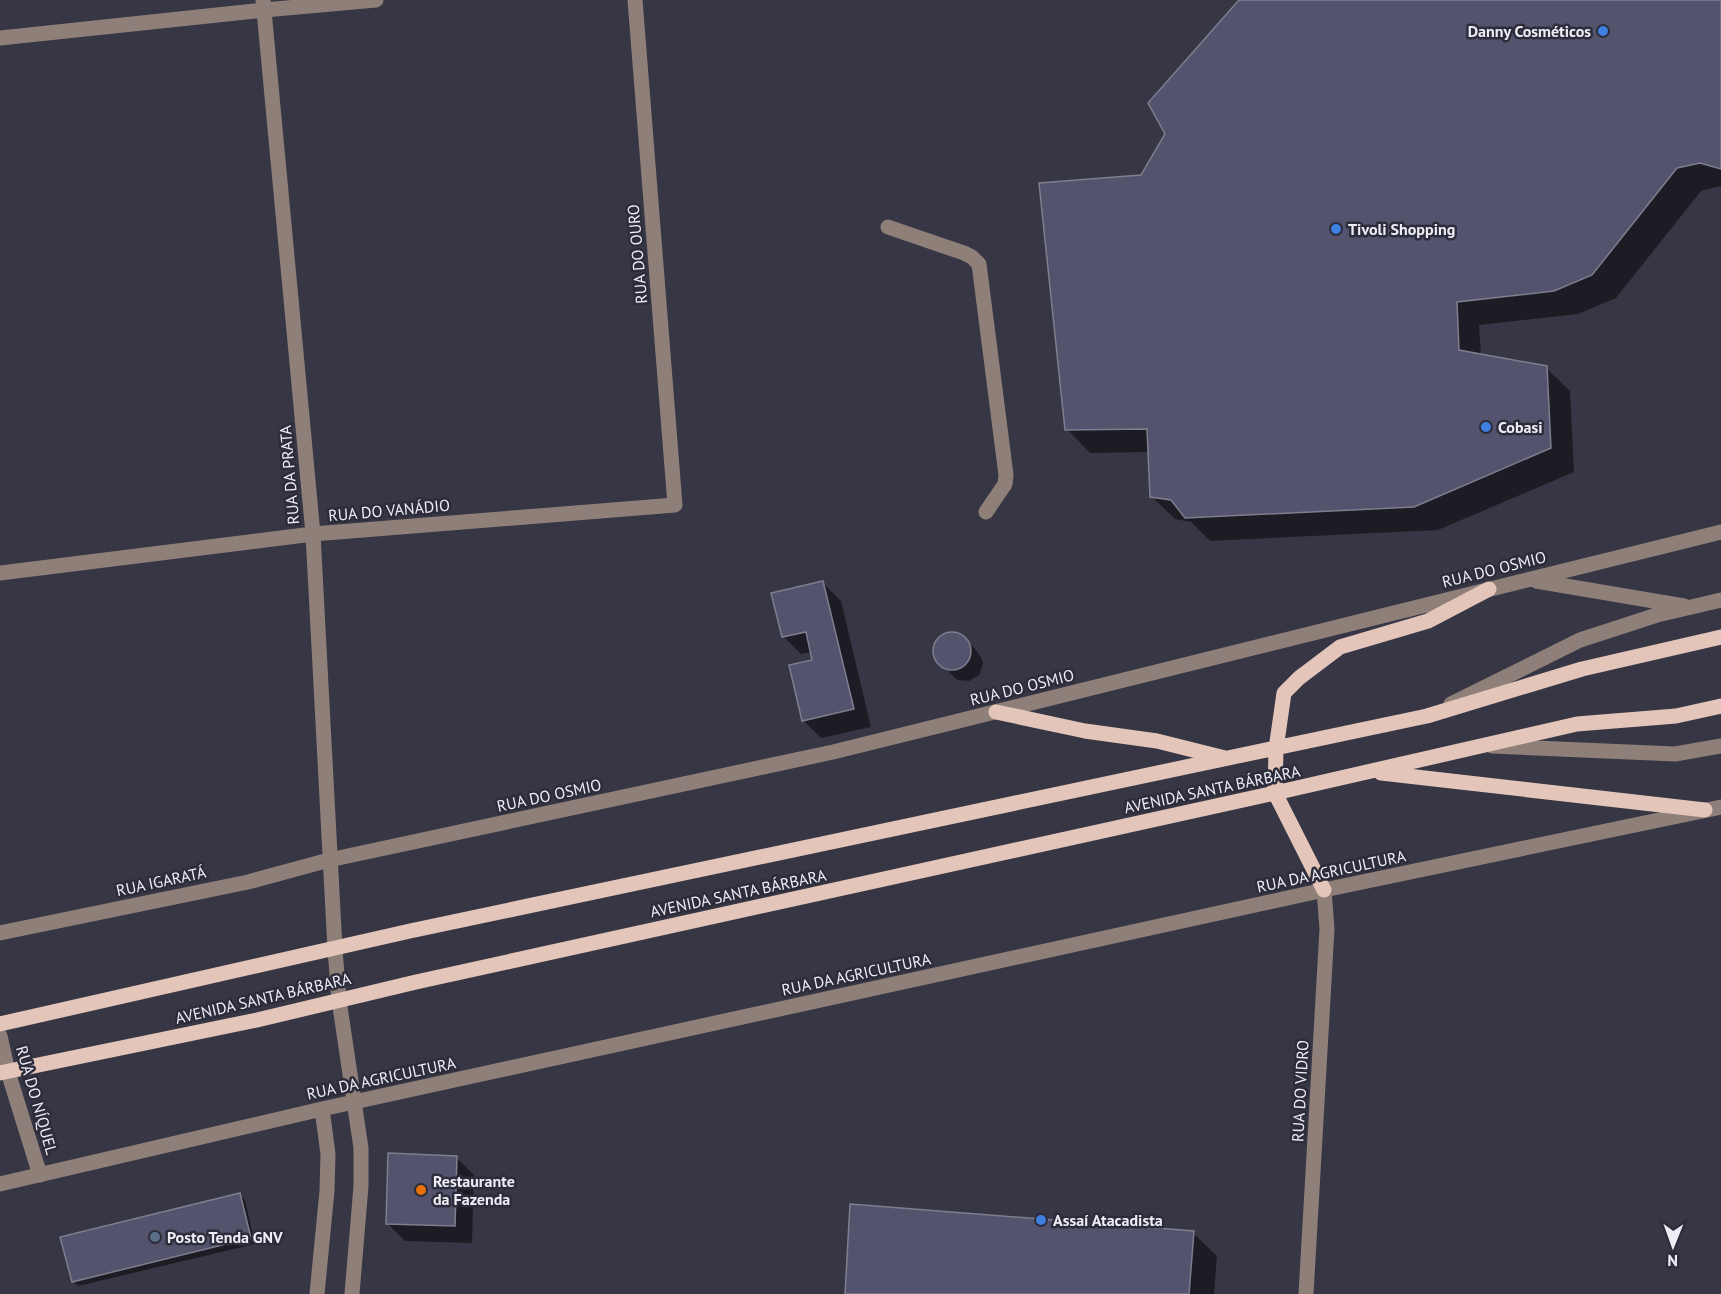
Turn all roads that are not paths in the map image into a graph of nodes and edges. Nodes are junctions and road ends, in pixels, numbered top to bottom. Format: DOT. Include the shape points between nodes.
graph roads {
  1 [pos="376,0"];
  2 [pos="635,0"];
  3 [pos="264,5"];
  4 [pos="0,38"];
  5 [pos="888,227"];
  6 [pos="675,505"];
  7 [pos="986,512"];
  8 [pos="1721,532"];
  9 [pos="313,534"];
  10 [pos="0,573"];
  11 [pos="1528,579"];
  12 [pos="1490,589"];
  13 [pos="1721,600"];
  14 [pos="1690,607"];
  15 [pos="1721,637"];
  16 [pos="1721,706"];
  17 [pos="996,712"];
  18 [pos="1427,716"];
  19 [pos="1483,745"];
  20 [pos="1721,746"];
  21 [pos="1276,749"];
  22 [pos="1228,759"];
  23 [pos="1370,772"];
  24 [pos="1275,793"];
  25 [pos="1721,807"];
  26 [pos="1705,810"];
  27 [pos="329,860"];
  28 [pos="1324,890"];
  29 [pos="0,933"];
  30 [pos="335,949"];
  31 [pos="339,1000"];
  32 [pos="0,1024"];
  33 [pos="0,1035"];
  34 [pos="4,1072"];
  35 [pos="355,1102"];
  36 [pos="322,1109"];
  37 [pos="39,1174"];
  38 [pos="0,1184"];
  39 [pos="317,1294"];
  40 [pos="352,1294"];
  41 [pos="1306,1294"];
  1 -- 3 [label="street"];
  2 -- 6 [label="street, RUA DO OURO"];
  3 -- 4 [label="street"];
  3 -- 9 [label="street, RUA DA PRATA"];
  5 -- 7 [label="street" via="964,253 979,264 1006,475 1005,484"];
  6 -- 9 [label="street, RUA DO VANÁDIO"];
  8 -- 11 [label="street, RUA DO OSMIO"];
  9 -- 10 [label="street, RUA DO VANÁDIO"];
  9 -- 27 [label="street, RUA DA PRATA"];
  11 -- 12 [label="street, RUA DO OSMIO"];
  11 -- 14 [label="street, AVENIDA SANTA BÁRBARA"];
  12 -- 17 [label="street, RUA DO OSMIO"];
  12 -- 21 [label="main road" via="1428,621 1340,647 1284,693"];
  13 -- 14 [label="street, AVENIDA SANTA BÁRBARA"];
  14 -- 18 [label="street, AVENIDA SANTA BÁRBARA" via="1580,640"];
  15 -- 18 [label="main road, AVENIDA SANTA BÁRBARA" via="1582,669"];
  16 -- 19 [label="main road, AVENIDA SANTA BÁRBARA" via="1676,716 1577,724"];
  17 -- 22 [label="main road" via="1157,741"];
  17 -- 27 [label="street, RUA DO OSMIO" via="833,752"];
  18 -- 21 [label="main road, AVENIDA SANTA BÁRBARA"];
  19 -- 20 [label="street, AVENIDA SANTA BÁRBARA" via="1674,754"];
  19 -- 23 [label="main road, AVENIDA SANTA BÁRBARA"];
  21 -- 22 [label="main road, AVENIDA SANTA BÁRBARA"];
  21 -- 24 [label="main road"];
  22 -- 30 [label="main road, AVENIDA SANTA BÁRBARA"];
  23 -- 24 [label="main road, AVENIDA SANTA BÁRBARA"];
  23 -- 26 [label="main road"];
  24 -- 28 [label="main road"];
  24 -- 31 [label="main road, AVENIDA SANTA BÁRBARA"];
  25 -- 26 [label="street, RUA DA AGRICULTURA"];
  26 -- 28 [label="street, RUA DA AGRICULTURA"];
  27 -- 29 [label="street, RUA IGARATÁ" via="248,882"];
  27 -- 30 [label="street, RUA DA PRATA"];
  28 -- 35 [label="street, RUA DA AGRICULTURA"];
  28 -- 41 [label="street, RUA DO VIDRO" via="1327,928"];
  30 -- 31 [label="street, RUA DA PRATA"];
  30 -- 32 [label="main road, AVENIDA SANTA BÁRBARA"];
  31 -- 34 [label="main road, AVENIDA SANTA BÁRBARA"];
  31 -- 35 [label="street, RUA DA PRATA"];
  33 -- 34 [label="street, RUA DO NÍQUEL"];
  34 -- 37 [label="street, RUA DO NÍQUEL"];
  35 -- 36 [label="street, RUA DA AGRICULTURA"];
  35 -- 40 [label="street, RUA DA PRATA" via="362,1186"];
  36 -- 37 [label="street, RUA DA AGRICULTURA"];
  36 -- 39 [label="street" via="328,1155"];
  37 -- 38 [label="street, RUA DA AGRICULTURA"];
}
